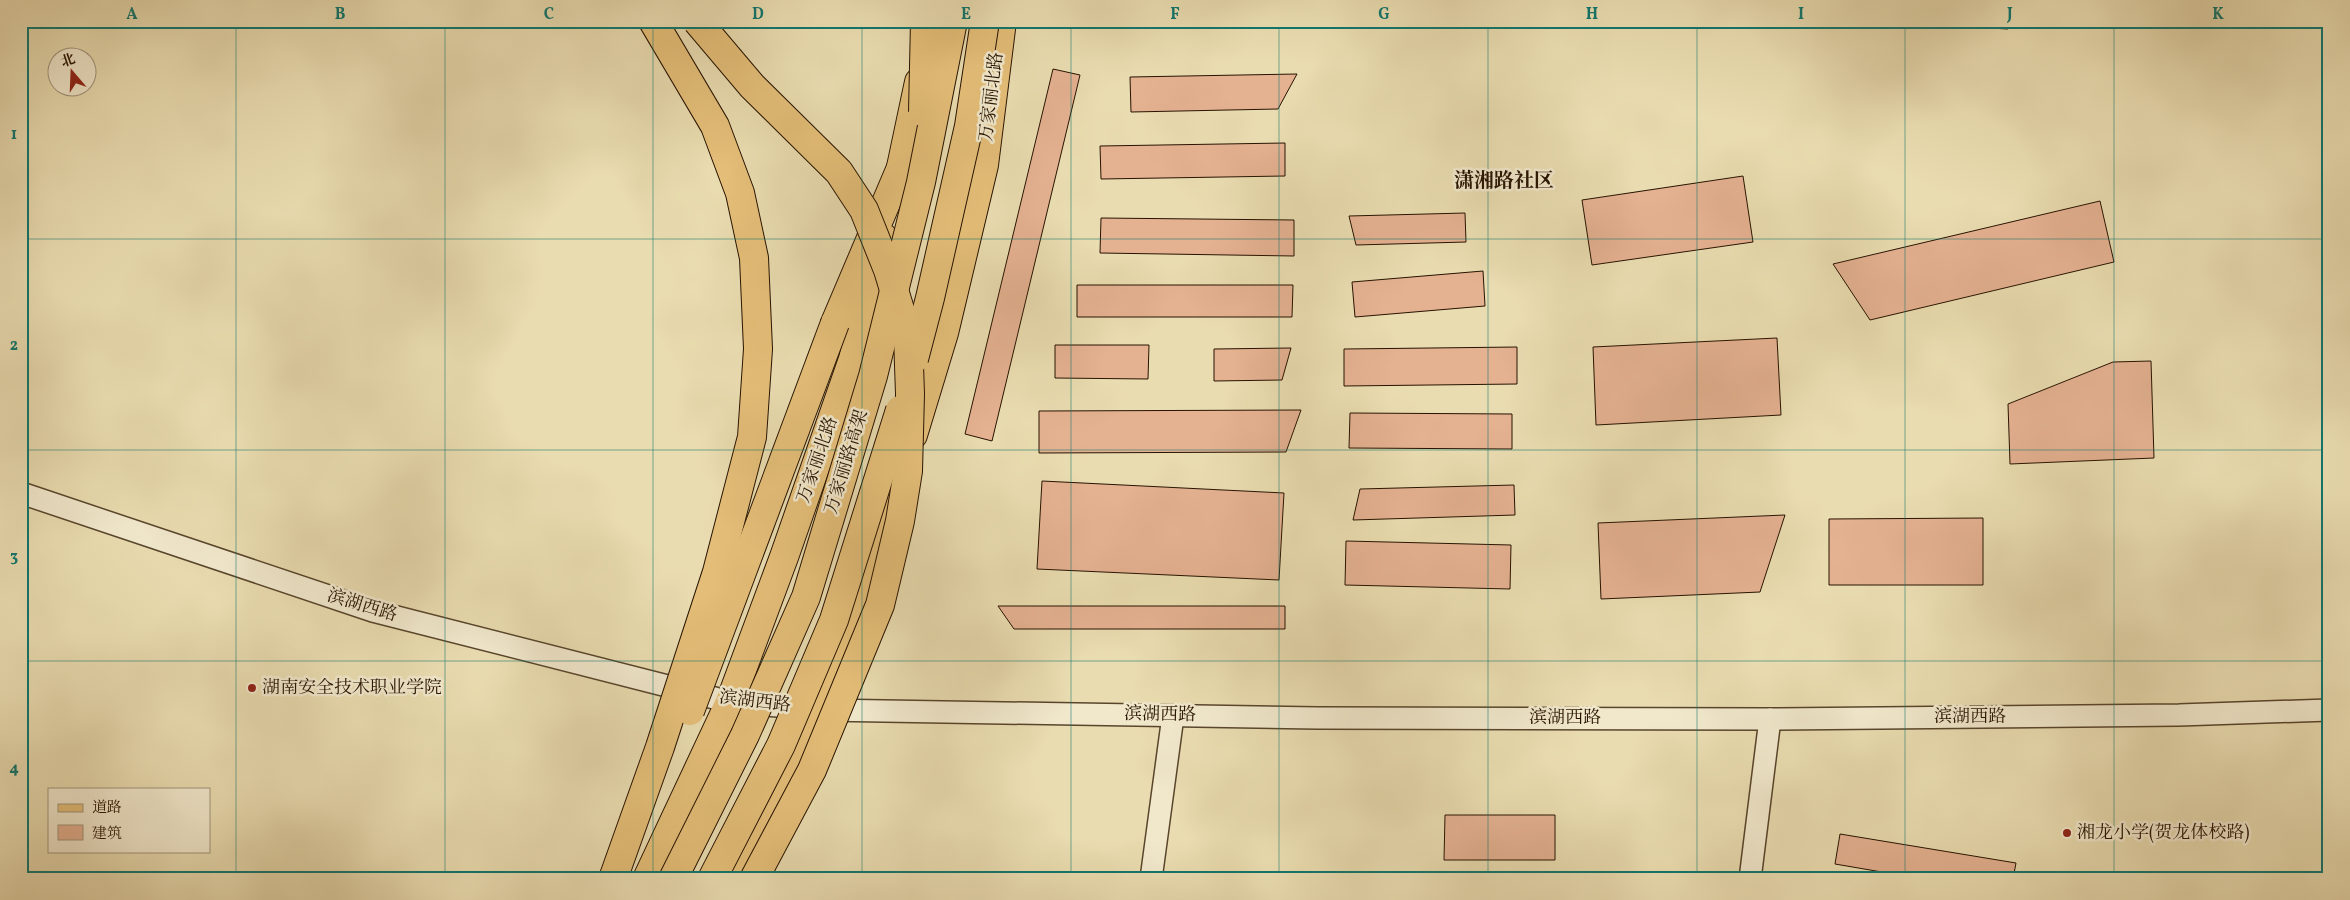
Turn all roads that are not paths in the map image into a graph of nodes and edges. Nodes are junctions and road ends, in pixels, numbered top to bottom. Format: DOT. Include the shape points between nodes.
graph roads {
  1 [pos="653,21"];
  2 [pos="697,21"];
  3 [pos="925,21"];
  4 [pos="930,21"];
  5 [pos="953,21"];
  6 [pos="985,21"];
  7 [pos="1002,21"];
  8 [pos="912,172"];
  9 [pos="21,494"];
  10 [pos="730,702"];
  11 [pos="825,710"];
  12 [pos="2329,710"];
  13 [pos="1173,716"];
  14 [pos="1770,719"];
  15 [pos="614,879"];
  16 [pos="647,879"];
  17 [pos="674,879"];
  18 [pos="712,879"];
  19 [pos="737,879"];
  20 [pos="754,879"];
  21 [pos="1151,879"];
  22 [pos="1750,879"];
  1 -- 15 [label="main road, bridge" via="715,126 740,193 754,258 758,349 752,437 716,572"];
  2 -- 20 [label="main road, bridge" via="752,86 839,172 864,210 888,270 908,336 908,471 880,605 812,770"];
  3 -- 8 [label="main road, bridge"];
  4 -- 8 [label="main road, 万家丽北路"];
  5 -- 8 [label="main road, 万家丽路高架, bridge"];
  6 -- 18 [label="main road, 万家丽路高架, bridge" via="969,126 930,298 892,440 834,620 781,745"];
  7 -- 11 [label="main road, 万家丽北路" via="984,165 944,333 875,560"];
  8 -- 10 [label="main road, 万家丽北路" via="853,359"];
  8 -- 15 [label="main road, bridge" via="835,323 676,749"];
  8 -- 17 [label="main road, 万家丽路高架, bridge" via="873,376 806,597 745,735"];
  9 -- 10 [label="street, 滨湖西路" via="373,611"];
  10 -- 11 [label="street, 滨湖西路"];
  10 -- 16 [label="main road, 万家丽北路"];
  11 -- 13 [label="street, 滨湖西路"];
  11 -- 19 [label="main road, 万家丽北路"];
  12 -- 14 [label="street, 滨湖西路" via="2179,715"];
  13 -- 14 [label="street, 滨湖西路"];
  13 -- 21 [label="street"];
  14 -- 22 [label="street"];
}
